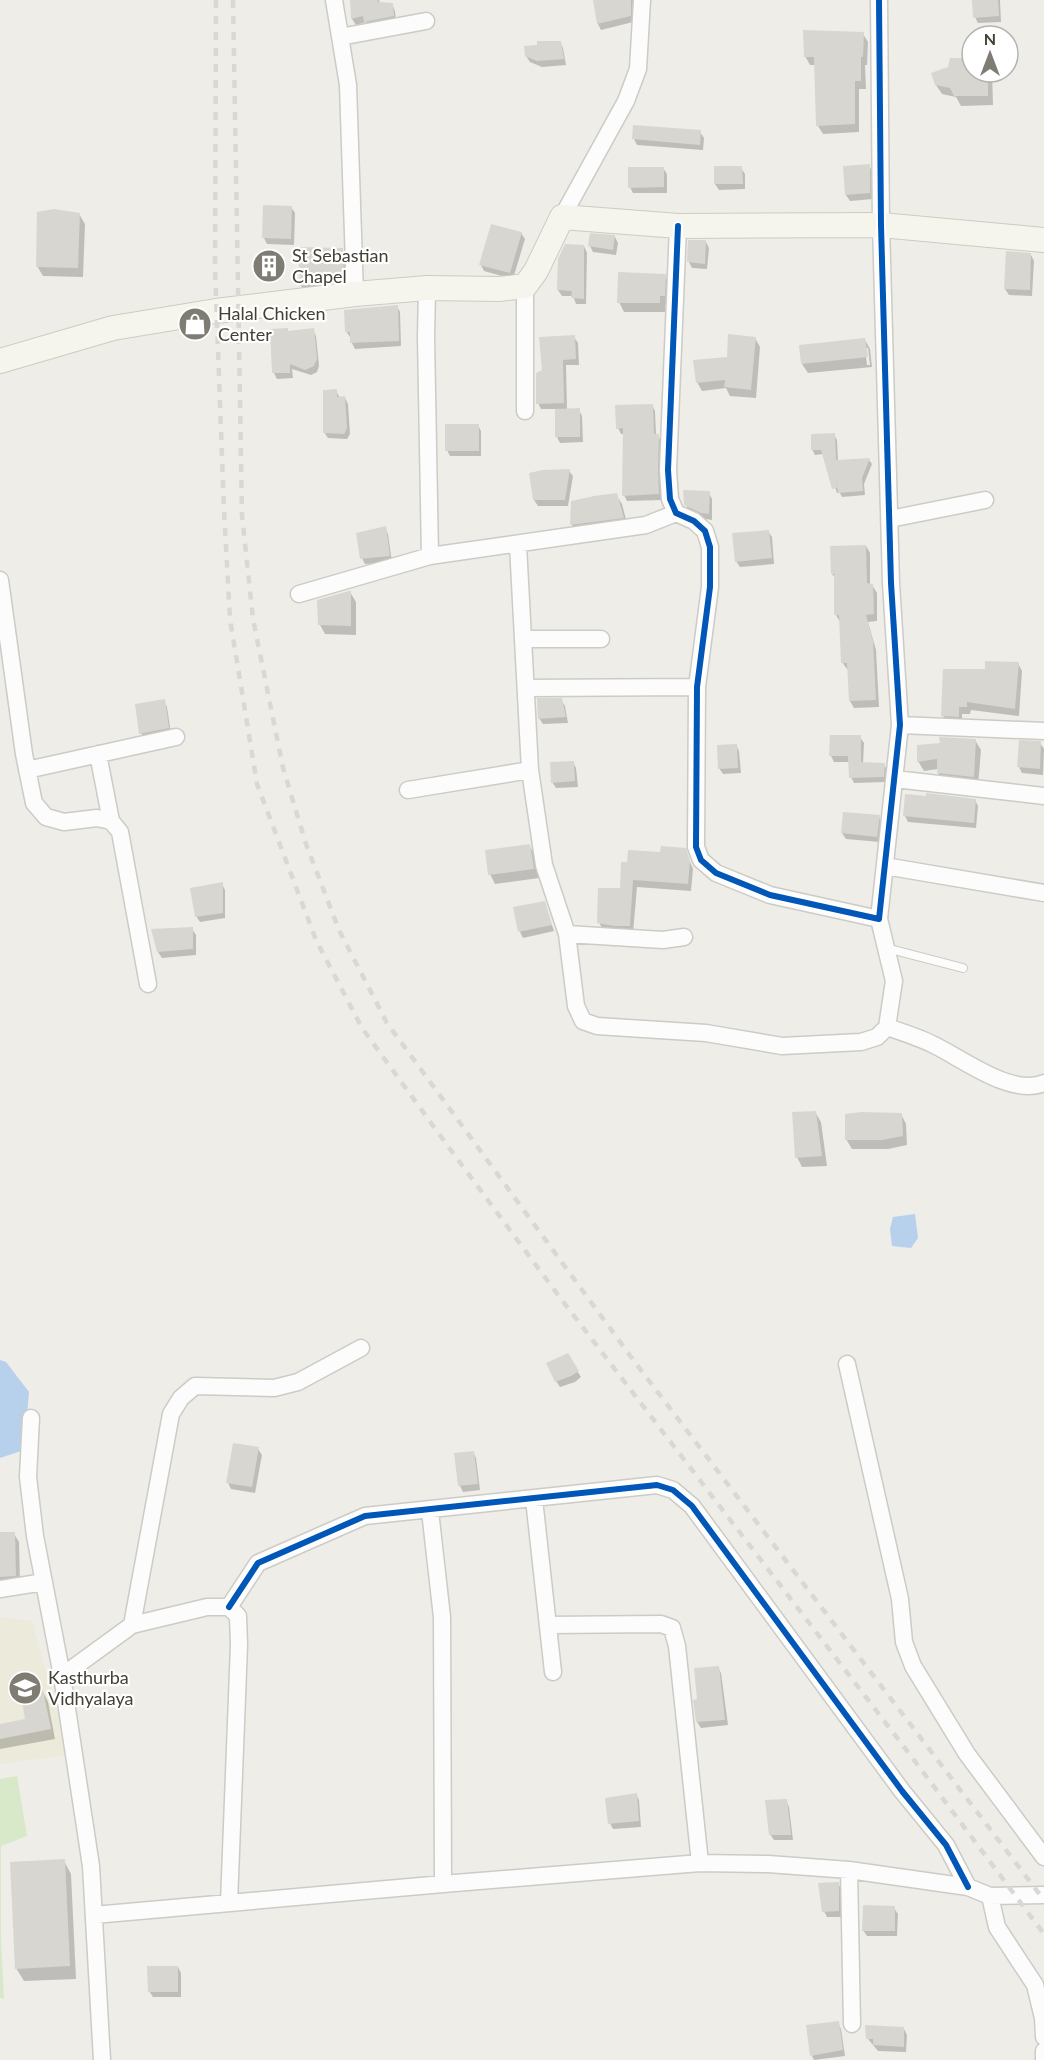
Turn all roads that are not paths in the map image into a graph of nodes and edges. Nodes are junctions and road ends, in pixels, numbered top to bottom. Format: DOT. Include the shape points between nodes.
graph roads {
  1 [pos="334,0"];
  2 [pos="642,0"];
  3 [pos="879,0"];
  4 [pos="426,21"];
  5 [pos="340,37"];
  6 [pos="562,217"];
  7 [pos="880,225"];
  8 [pos="678,226"];
  9 [pos="1044,240"];
  10 [pos="525,286"];
  11 [pos="427,288"];
  12 [pos="355,294"];
  13 [pos="0,361"];
  14 [pos="525,411"];
  15 [pos="984,501"];
  16 [pos="676,513"];
  17 [pos="890,519"];
  18 [pos="518,544"];
  19 [pos="430,556"];
  20 [pos="0,580"];
  21 [pos="299,594"];
  22 [pos="523,639"];
  23 [pos="601,639"];
  24 [pos="697,687"];
  25 [pos="526,688"];
  26 [pos="900,725"];
  27 [pos="1044,732"];
  28 [pos="176,737"];
  29 [pos="98,754"];
  30 [pos="27,770"];
  31 [pos="530,770"];
  32 [pos="895,779"];
  33 [pos="408,790"];
  34 [pos="1044,796"];
  35 [pos="111,821"];
  36 [pos="885,866"];
  37 [pos="1044,893"];
  38 [pos="879,919"];
  39 [pos="567,934"];
  40 [pos="684,937"];
  41 [pos="886,948"];
  42 [pos="963,968"];
  43 [pos="148,984"];
  44 [pos="887,1027"];
  45 [pos="1044,1083"];
  46 [pos="361,1348"];
  47 [pos="847,1364"];
  48 [pos="31,1418"];
  49 [pos="534,1499"];
  50 [pos="430,1511"];
  51 [pos="44,1582"];
  52 [pos="0,1589"];
  53 [pos="229,1607"];
  54 [pos="132,1626"];
  55 [pos="548,1626"];
  56 [pos="553,1672"];
  57 [pos="62,1676"];
  58 [pos="1044,1857"];
  59 [pos="700,1863"];
  60 [pos="849,1870"];
  61 [pos="443,1884"];
  62 [pos="968,1887"];
  63 [pos="1044,1895"];
  64 [pos="990,1896"];
  65 [pos="230,1903"];
  66 [pos="94,1915"];
  67 [pos="852,2024"];
  68 [pos="1044,2037"];
  69 [pos="1044,2051"];
  70 [pos="102,2060"];
  71 [pos="1044,2060"];
  1 -- 5 [label="street"];
  2 -- 6 [label="street" via="638,69 626,101"];
  3 -- 7 [label="street"];
  4 -- 5 [label="street"];
  5 -- 12 [label="street" via="348,86"];
  6 -- 8 [label="street"];
  6 -- 10 [label="street"];
  7 -- 8 [label="street"];
  7 -- 9 [label="street"];
  7 -- 17 [label="street"];
  8 -- 16 [label="street" via="668,470 670,499"];
  10 -- 11 [label="street"];
  10 -- 14 [label="street"];
  11 -- 12 [label="street"];
  11 -- 19 [label="street"];
  12 -- 13 [label="street" via="113,328"];
  15 -- 17 [label="street"];
  16 -- 18 [label="street" via="646,525"];
  16 -- 24 [label="street" via="705,531 710,547 710,587"];
  17 -- 26 [label="street"];
  18 -- 19 [label="street"];
  18 -- 22 [label="street"];
  19 -- 21 [label="street"];
  20 -- 30 [label="street"];
  22 -- 23 [label="street"];
  22 -- 25 [label="street"];
  24 -- 25 [label="street"];
  24 -- 38 [label="street" via="695,824 701,860 716,873 770,895"];
  25 -- 31 [label="street"];
  26 -- 27 [label="street"];
  26 -- 32 [label="street"];
  28 -- 29 [label="street"];
  29 -- 30 [label="street"];
  29 -- 35 [label="street"];
  30 -- 35 [label="street" via="34,803 46,817 64,822 97,818"];
  31 -- 33 [label="street"];
  31 -- 39 [label="street" via="544,865"];
  32 -- 34 [label="street"];
  32 -- 36 [label="street"];
  35 -- 43 [label="street" via="120,832"];
  36 -- 37 [label="street"];
  36 -- 38 [label="street"];
  38 -- 41 [label="street"];
  39 -- 40 [label="street" via="663,940"];
  39 -- 44 [label="street" via="576,1005 583,1021 597,1026 706,1033 782,1046 861,1042 877,1037"];
  41 -- 42 [label="lane"];
  41 -- 44 [label="street" via="894,981"];
  44 -- 45 [label="street" via="932,1044 1017,1087"];
  46 -- 54 [label="street" via="298,1382 274,1388 195,1386 181,1398 171,1414"];
  47 -- 58 [label="street" via="900,1599 904,1642 913,1666 967,1754"];
  48 -- 51 [label="street" via="28,1477"];
  49 -- 50 [label="street"];
  49 -- 55 [label="street"];
  49 -- 62 [label="street" via="657,1485 673,1490 692,1506 946,1845"];
  50 -- 53 [label="street" via="365,1516 258,1563"];
  50 -- 61 [label="street" via="442,1617"];
  51 -- 52 [label="street"];
  51 -- 57 [label="street"];
  53 -- 54 [label="street" via="207,1607"];
  53 -- 65 [label="street" via="238,1616 239,1645"];
  54 -- 57 [label="street"];
  55 -- 56 [label="street"];
  55 -- 59 [label="street" via="662,1624 672,1628"];
  57 -- 66 [label="street" via="91,1866"];
  59 -- 60 [label="street"];
  59 -- 61 [label="street"];
  60 -- 62 [label="street"];
  60 -- 67 [label="street"];
  61 -- 65 [label="street"];
  62 -- 64 [label="street"];
  63 -- 64 [label="street"];
  64 -- 68 [label="street" via="997,1927 1035,1985"];
  65 -- 66 [label="street"];
  66 -- 70 [label="street"];
  69 -- 71 [label="street"];
}
